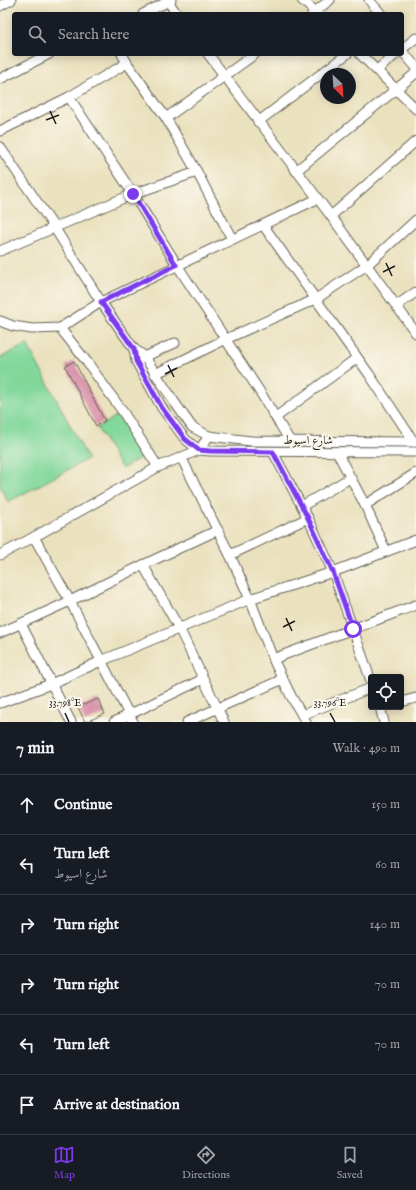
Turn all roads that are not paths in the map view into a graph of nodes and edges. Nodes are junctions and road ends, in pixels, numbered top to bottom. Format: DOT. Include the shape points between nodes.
graph roads {
  1 [pos="11,0"];
  2 [pos="302,0"];
  3 [pos="330,0"];
  4 [pos="369,0"];
  5 [pos="169,1"];
  6 [pos="0,6"];
  7 [pos="147,12"];
  8 [pos="176,12"];
  9 [pos="314,12"];
  10 [pos="316,12"];
  11 [pos="379,12"];
  12 [pos="416,38"];
  13 [pos="404,45"];
  14 [pos="404,48"];
  15 [pos="45,56"];
  16 [pos="123,56"];
  17 [pos="209,56"];
  18 [pos="252,56"];
  19 [pos="344,56"];
  20 [pos="362,56"];
  21 [pos="394,56"];
  22 [pos="127,64"];
  23 [pos="416,67"];
  24 [pos="377,70"];
  25 [pos="416,72"];
  26 [pos="224,76"];
  27 [pos="0,79"];
  28 [pos="396,89"];
  29 [pos="70,97"];
  30 [pos="416,109"];
  31 [pos="166,118"];
  32 [pos="258,122"];
  33 [pos="0,131"];
  34 [pos="416,141"];
  35 [pos="0,147"];
  36 [pos="296,170"];
  37 [pos="197,172"];
  38 [pos="133,194"];
  39 [pos="317,198"];
  40 [pos="331,216"];
  41 [pos="416,220"];
  42 [pos="263,225"];
  43 [pos="54,227"];
  44 [pos="232,240"];
  45 [pos="0,251"];
  46 [pos="176,265"];
  47 [pos="367,265"];
  48 [pos="416,292"];
  49 [pos="316,299"];
  50 [pos="101,302"];
  51 [pos="396,306"];
  52 [pos="0,321"];
  53 [pos="60,328"];
  54 [pos="416,333"];
  55 [pos="226,339"];
  56 [pos="176,342"];
  57 [pos="134,349"];
  58 [pos="144,356"];
  59 [pos="357,358"];
  60 [pos="136,361"];
  61 [pos="155,374"];
  62 [pos="276,417"];
  63 [pos="192,427"];
  64 [pos="208,436"];
  65 [pos="185,439"];
  66 [pos="290,441"];
  67 [pos="415,442"];
  68 [pos="199,450"];
  69 [pos="273,452"];
  70 [pos="337,452"];
  71 [pos="416,452"];
  72 [pos="183,456"];
  73 [pos="158,467"];
  74 [pos="416,473"];
  75 [pos="350,478"];
  76 [pos="364,505"];
  77 [pos="302,506"];
  78 [pos="308,518"];
  79 [pos="218,530"];
  80 [pos="34,537"];
  81 [pos="416,540"];
  82 [pos="386,551"];
  83 [pos="0,555"];
  84 [pos="230,555"];
  85 [pos="143,565"];
  86 [pos="333,572"];
  87 [pos="250,599"];
  88 [pos="70,601"];
  89 [pos="416,605"];
  90 [pos="21,624"];
  91 [pos="179,628"];
  92 [pos="353,629"];
  93 [pos="0,633"];
  94 [pos="273,659"];
  95 [pos="101,660"];
  96 [pos="369,674"];
  97 [pos="203,679"];
  98 [pos="283,679"];
  99 [pos="51,684"];
  100 [pos="368,689"];
  101 [pos="416,698"];
  102 [pos="404,701"];
  103 [pos="0,703"];
  104 [pos="218,707"];
  105 [pos="381,710"];
  106 [pos="131,718"];
  107 [pos="304,719"];
  108 [pos="71,722"];
  109 [pos="114,722"];
  110 [pos="187,722"];
  111 [pos="224,722"];
  112 [pos="384,722"];
  1 -- 6 [label="street"];
  2 -- 9 [label="street"];
  3 -- 10 [label="street"];
  4 -- 11 [label="street"];
  5 -- 7 [label="street"];
  5 -- 8 [label="street"];
  12 -- 13 [label="street"];
  14 -- 23 [label="street"];
  15 -- 27 [label="street"];
  16 -- 22 [label="street"];
  17 -- 26 [label="street"];
  18 -- 26 [label="street"];
  19 -- 32 [label="street"];
  20 -- 24 [label="street"];
  21 -- 24 [label="street"];
  22 -- 29 [label="street"];
  22 -- 31 [label="street"];
  24 -- 28 [label="street"];
  25 -- 28 [label="street"];
  26 -- 31 [label="street"];
  26 -- 32 [label="street"];
  28 -- 30 [label="street"];
  28 -- 36 [label="street"];
  29 -- 33 [label="street"];
  29 -- 38 [label="street"];
  31 -- 37 [label="street"];
  32 -- 36 [label="street"];
  34 -- 40 [label="street"];
  35 -- 43 [label="street"];
  36 -- 39 [label="street"];
  37 -- 38 [label="street"];
  37 -- 44 [label="street"];
  38 -- 43 [label="street"];
  38 -- 46 [label="street"];
  39 -- 40 [label="street"];
  39 -- 42 [label="street"];
  40 -- 47 [label="street"];
  41 -- 47 [label="street"];
  42 -- 44 [label="street"];
  42 -- 49 [label="street"];
  43 -- 45 [label="street"];
  43 -- 50 [label="street"];
  44 -- 46 [label="street"];
  46 -- 50 [label="street"];
  46 -- 55 [label="street"];
  47 -- 49 [label="street"];
  47 -- 51 [label="street"];
  48 -- 51 [label="street"];
  49 -- 55 [label="street"];
  49 -- 59 [label="street"];
  50 -- 53 [label="street"];
  50 -- 57 [label="street"];
  51 -- 54 [label="street"];
  52 -- 53 [label="street" via="32,329"];
  53 -- 73 [label="street" via="123,412"];
  55 -- 61 [label="street"];
  55 -- 62 [label="street"];
  56 -- 58 [label="street"];
  57 -- 58 [label="street"];
  57 -- 60 [label="street"];
  58 -- 60 [label="street"];
  58 -- 61 [label="street"];
  59 -- 62 [label="street"];
  59 -- 67 [label="street"];
  60 -- 65 [label="street" via="162,408"];
  61 -- 63 [label="street"];
  62 -- 66 [label="street"];
  63 -- 64 [label="street"];
  63 -- 65 [label="street"];
  64 -- 66 [label="street, شارع اسيوط" via="252,441"];
  64 -- 68 [label="street"];
  65 -- 68 [label="street"];
  65 -- 72 [label="street"];
  66 -- 67 [label="street, شارع اسيوط"];
  68 -- 69 [label="street, شارع اسيوط"];
  68 -- 72 [label="street"];
  69 -- 70 [label="street, شارع اسيوط"];
  69 -- 77 [label="street"];
  70 -- 71 [label="street, شارع اسيوط"];
  70 -- 75 [label="street"];
  72 -- 73 [label="street"];
  72 -- 79 [label="street"];
  73 -- 80 [label="street"];
  74 -- 76 [label="street"];
  75 -- 76 [label="street"];
  75 -- 77 [label="street"];
  76 -- 82 [label="street"];
  77 -- 78 [label="street"];
  78 -- 84 [label="street"];
  78 -- 86 [label="street"];
  79 -- 84 [label="street"];
  79 -- 85 [label="street"];
  80 -- 83 [label="street"];
  80 -- 88 [label="street"];
  81 -- 82 [label="street"];
  82 -- 86 [label="street"];
  84 -- 87 [label="street"];
  85 -- 88 [label="street"];
  85 -- 91 [label="street"];
  86 -- 87 [label="street"];
  86 -- 92 [label="street"];
  87 -- 91 [label="street"];
  87 -- 94 [label="street"];
  88 -- 90 [label="street"];
  88 -- 95 [label="street"];
  89 -- 92 [label="street"];
  90 -- 93 [label="street"];
  90 -- 99 [label="street"];
  91 -- 95 [label="street"];
  91 -- 97 [label="street"];
  92 -- 94 [label="street"];
  92 -- 96 [label="street"];
  94 -- 98 [label="street"];
  95 -- 99 [label="street"];
  95 -- 106 [label="street"];
  97 -- 104 [label="street"];
  97 -- 106 [label="street"];
  98 -- 104 [label="street"];
  98 -- 107 [label="street"];
  99 -- 103 [label="street"];
  99 -- 108 [label="street"];
  100 -- 107 [label="street"];
  101 -- 102 [label="street"];
  104 -- 110 [label="street"];
  104 -- 111 [label="street"];
  105 -- 112 [label="street"];
  106 -- 109 [label="street"];
}
